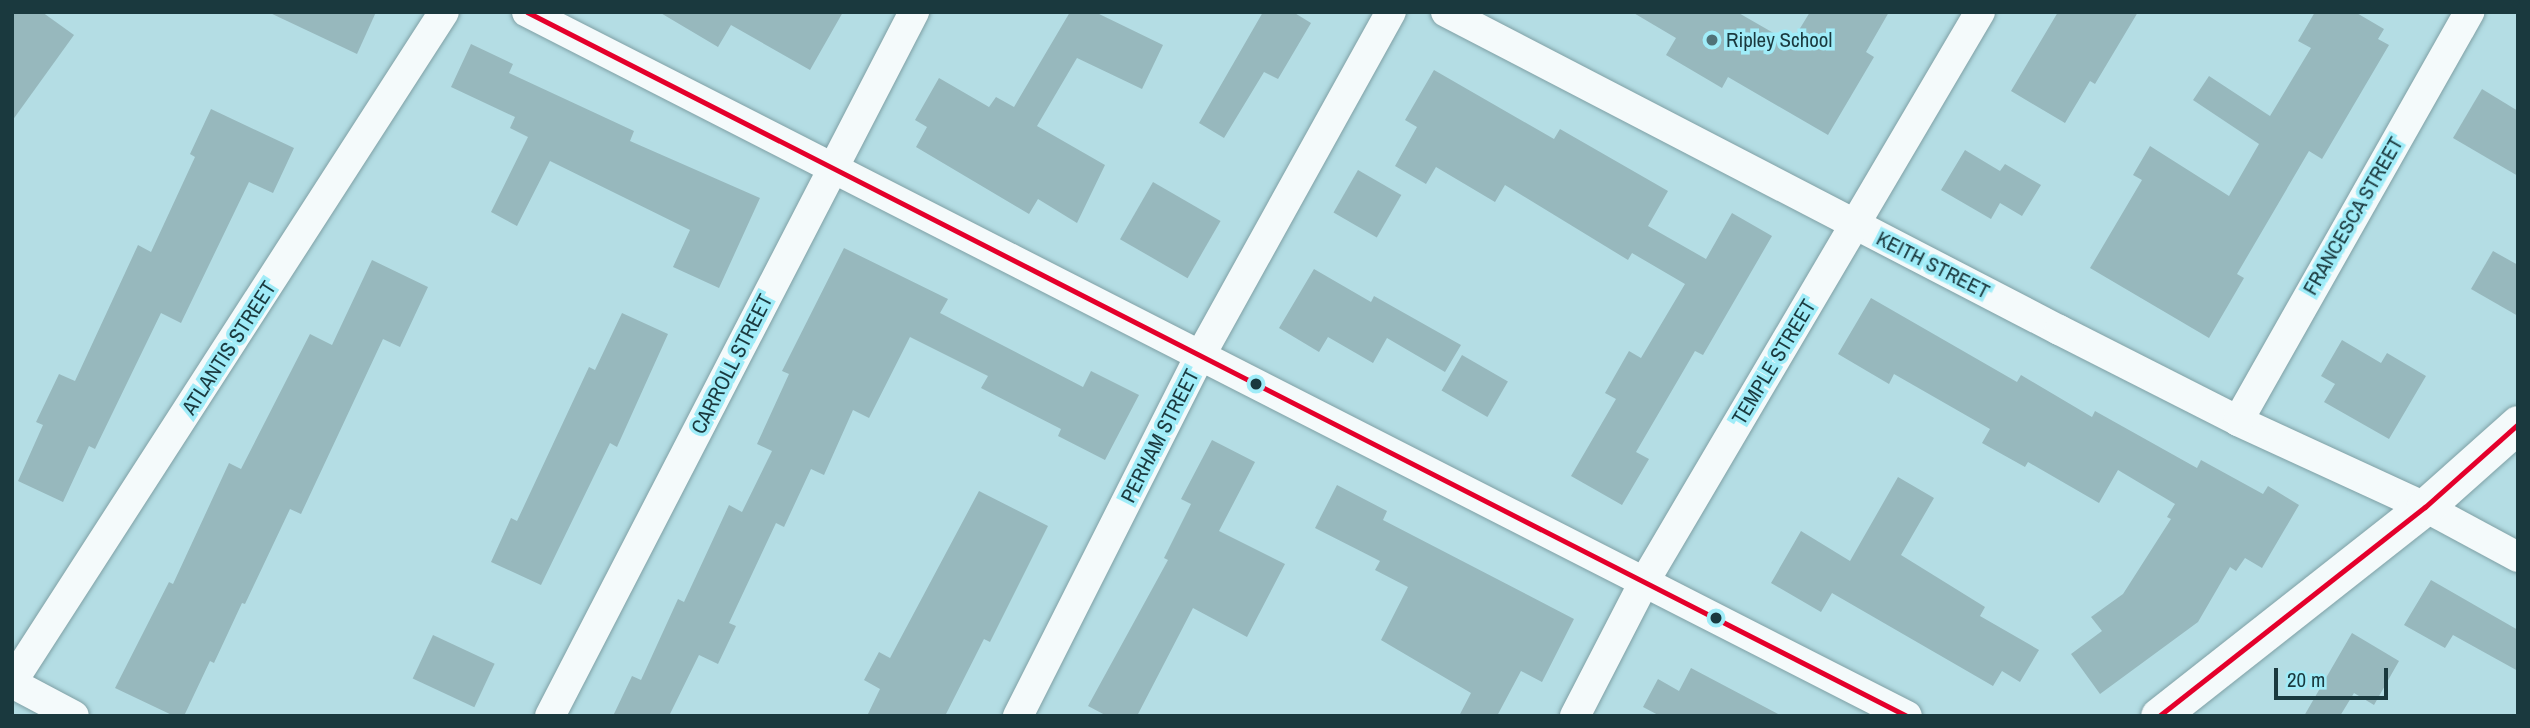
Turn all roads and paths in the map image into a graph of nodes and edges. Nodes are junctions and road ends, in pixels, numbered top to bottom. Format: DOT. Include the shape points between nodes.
graph roads {
  1 [pos="444,12"];
  2 [pos="527,12"];
  3 [pos="914,12"];
  4 [pos="1391,12"];
  5 [pos="1446,12"];
  6 [pos="1980,12"];
  7 [pos="2469,12"];
  8 [pos="834,166"];
  9 [pos="1854,226"];
  10 [pos="1199,358"];
  11 [pos="2238,421"];
  12 [pos="2518,424"];
  13 [pos="2425,507"];
  14 [pos="2518,558"];
  15 [pos="1643,584"];
  16 [pos="12,682"];
  17 [pos="75,716"];
  18 [pos="550,716"];
  19 [pos="1018,716"];
  20 [pos="1575,716"];
  21 [pos="1907,716"];
  22 [pos="2159,716"];
  1 -- 16 [label="street, ATLANTIS STREET"];
  2 -- 8 [label="street"];
  3 -- 8 [label="street, CARROLL STREET"];
  4 -- 10 [label="street, PERHAM STREET"];
  5 -- 9 [label="street, KEITH STREET"];
  6 -- 9 [label="street, TEMPLE STREET"];
  7 -- 11 [label="street, FRANCESCA STREET"];
  8 -- 10 [label="street"];
  8 -- 18 [label="street, CARROLL STREET"];
  9 -- 11 [label="street, KEITH STREET"];
  9 -- 15 [label="street, TEMPLE STREET"];
  10 -- 15 [label="street"];
  10 -- 19 [label="street, PERHAM STREET"];
  11 -- 13 [label="street, KEITH STREET"];
  12 -- 13 [label="street"];
  13 -- 14 [label="street, KEITH STREET"];
  13 -- 22 [label="street"];
  15 -- 20 [label="street, TEMPLE STREET"];
  15 -- 21 [label="street"];
  16 -- 17 [label="street"];
}
